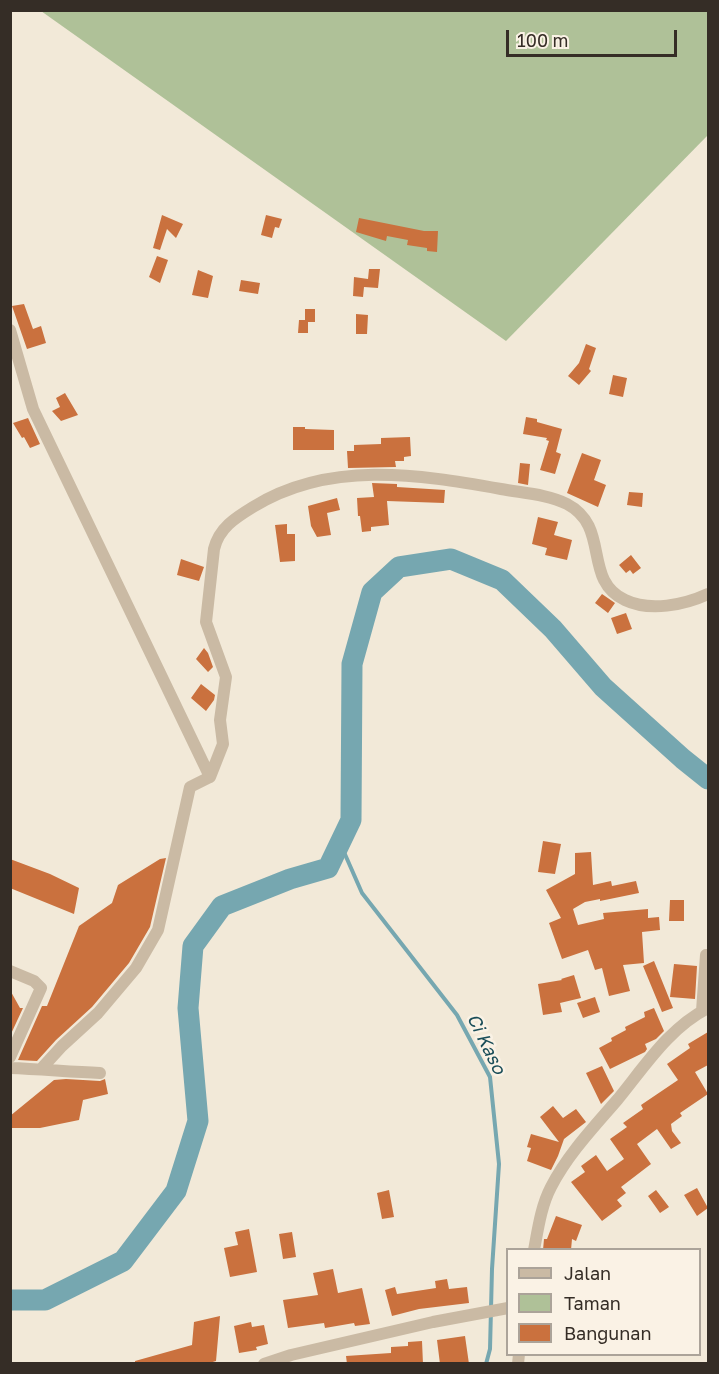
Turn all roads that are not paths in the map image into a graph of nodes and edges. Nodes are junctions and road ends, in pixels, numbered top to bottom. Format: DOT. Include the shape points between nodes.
graph roads {
  1 [pos="10,330"];
  2 [pos="708,594"];
  3 [pos="210,777"];
  4 [pos="706,955"];
  5 [pos="10,970"];
  6 [pos="705,1010"];
  7 [pos="10,1058"];
  8 [pos="10,1068"];
  9 [pos="41,1069"];
  10 [pos="100,1073"];
  11 [pos="534,1248"];
  12 [pos="506,1308"];
  13 [pos="264,1364"];
  1 -- 3 [label="street" via="33,409"];
  2 -- 3 [label="street" via="660,607 624,600 609,589 600,573 592,531 585,518 564,502 545,496 386,474 324,479 288,490 234,519 216,538 206,622 226,677 220,720 223,744"];
  3 -- 9 [label="street" via="190,787 158,930 136,968 98,1013"];
  4 -- 6 [label="street"];
  5 -- 7 [label="street" via="41,988"];
  6 -- 11 [label="street" via="667,1038 573,1153 550,1189"];
  8 -- 9 [label="street"];
  9 -- 10 [label="street"];
  12 -- 13 [label="street" via="378,1334"];
}
